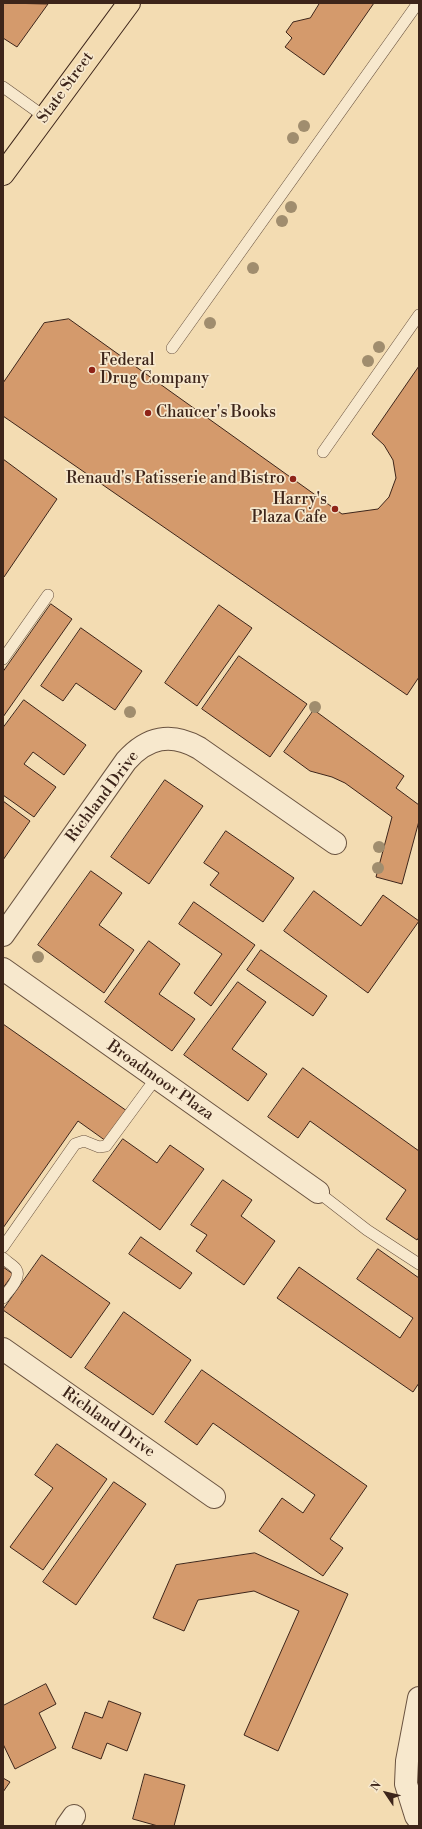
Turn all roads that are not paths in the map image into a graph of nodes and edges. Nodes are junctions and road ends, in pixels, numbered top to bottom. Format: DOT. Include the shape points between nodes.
graph roads {
  1 [pos="129,3"];
  2 [pos="418,3"];
  3 [pos="3,87"];
  4 [pos="45,117"];
  5 [pos="3,174"];
  6 [pos="419,315"];
  7 [pos="172,348"];
  8 [pos="323,452"];
  9 [pos="48,595"];
  10 [pos="3,659"];
  11 [pos="335,843"];
  12 [pos="3,935"];
  13 [pos="3,969"];
  14 [pos="156,1078"];
  15 [pos="318,1192"];
  16 [pos="3,1248"];
  17 [pos="3,1258"];
  18 [pos="419,1264"];
  19 [pos="3,1298"];
  20 [pos="3,1349"];
  21 [pos="214,1497"];
  22 [pos="419,1698"];
  23 [pos="419,1820"];
  1 -- 4 [label="main road, State Street"];
  2 -- 7 [label="lane"];
  3 -- 4 [label="lane"];
  4 -- 5 [label="main road, State Street"];
  6 -- 8 [label="lane"];
  9 -- 10 [label="lane"];
  11 -- 12 [label="street, Richland Drive" via="199,748 187,741 160,739 147,743 126,761"];
  13 -- 14 [label="street, Broadmoor Plaza"];
  14 -- 15 [label="street, Broadmoor Plaza"];
  14 -- 16 [label="lane" via="106,1146 99,1147 84,1141 75,1144"];
  15 -- 18 [label="lane" via="367,1230"];
  17 -- 19 [label="lane" via="18,1274"];
  20 -- 21 [label="street, Richland Drive"];
  22 -- 23 [label="street" via="407,1761 406,1784"];
}
